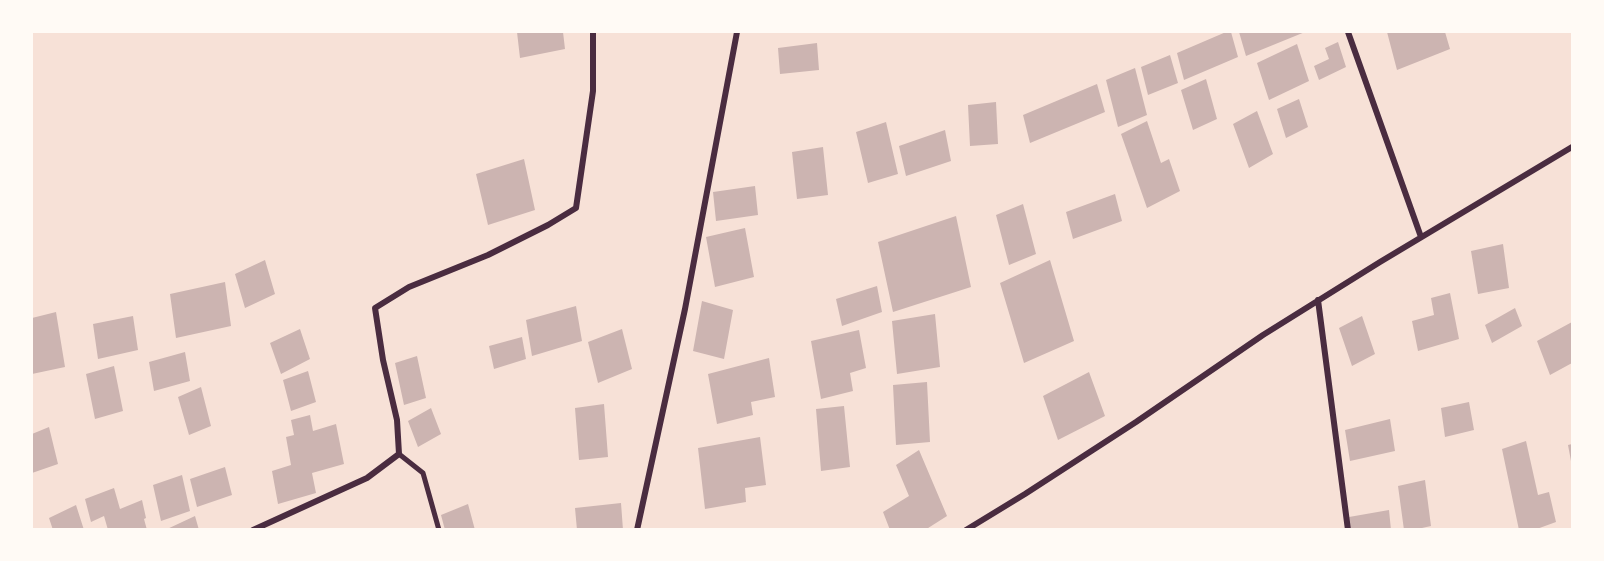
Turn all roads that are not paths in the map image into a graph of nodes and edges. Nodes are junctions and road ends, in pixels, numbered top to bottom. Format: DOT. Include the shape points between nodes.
graph roads {
  1 [pos="593,32"];
  2 [pos="737,32"];
  3 [pos="1348,32"];
  4 [pos="1572,147"];
  5 [pos="1421,237"];
  6 [pos="1318,300"];
  7 [pos="399,454"];
  8 [pos="253,530"];
  9 [pos="439,530"];
  10 [pos="637,530"];
  11 [pos="966,530"];
  12 [pos="1348,530"];
  1 -- 7 [label="street" via="593,91 576,208 488,255 409,287 375,308 397,420"];
  2 -- 10 [label="street" via="685,309"];
  3 -- 5 [label="street"];
  4 -- 5 [label="street"];
  5 -- 6 [label="street"];
  6 -- 11 [label="street"];
  6 -- 12 [label="street"];
  7 -- 8 [label="street" via="367,478"];
  7 -- 9 [label="street" via="423,473"];
}
